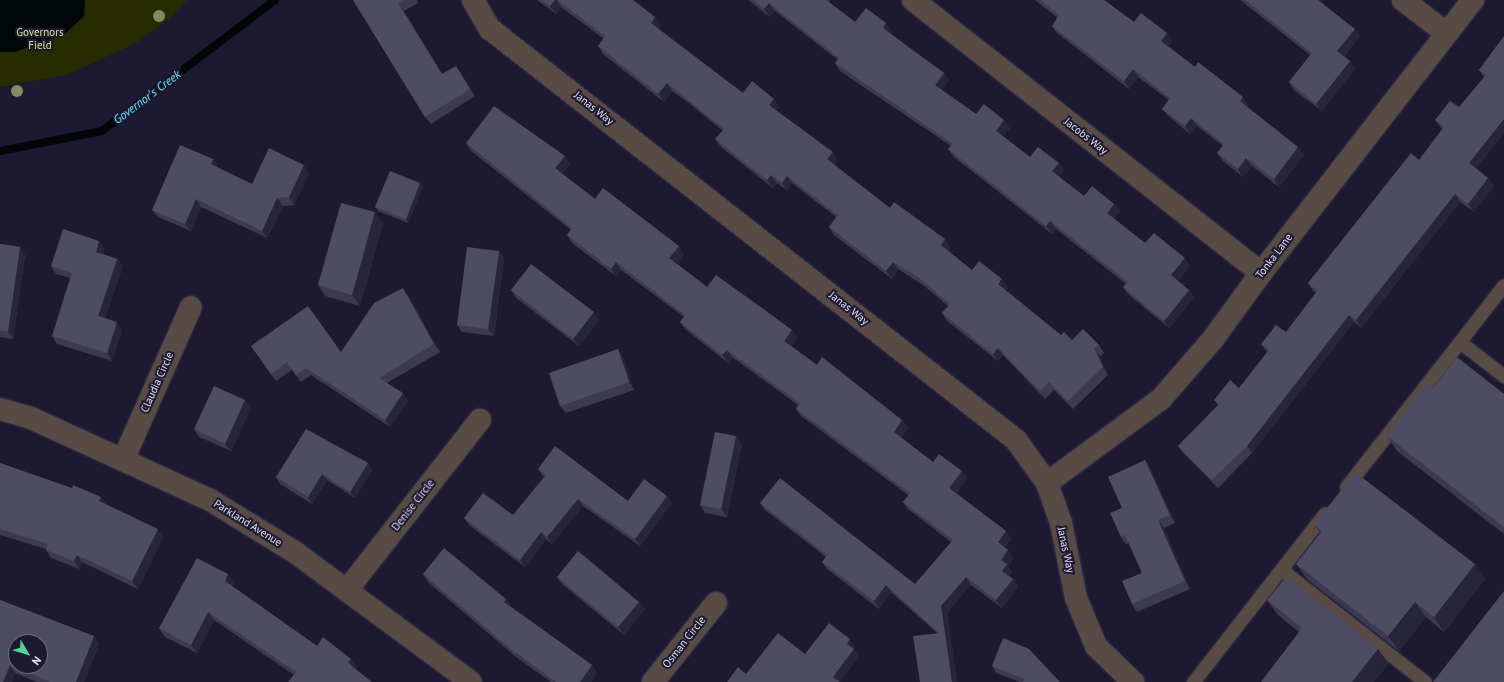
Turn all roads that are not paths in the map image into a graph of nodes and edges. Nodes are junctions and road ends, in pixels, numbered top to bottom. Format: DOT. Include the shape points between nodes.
graph roads {
  1 [pos="473,0"];
  2 [pos="912,0"];
  3 [pos="1403,0"];
  4 [pos="1473,0"];
  5 [pos="1446,33"];
  6 [pos="1260,272"];
  7 [pos="1504,285"];
  8 [pos="191,307"];
  9 [pos="1460,342"];
  10 [pos="1504,376"];
  11 [pos="0,409"];
  12 [pos="480,420"];
  13 [pos="124,458"];
  14 [pos="1047,483"];
  15 [pos="1281,570"];
  16 [pos="347,590"];
  17 [pos="716,603"];
  18 [pos="471,682"];
  19 [pos="653,682"];
  20 [pos="1133,682"];
  21 [pos="1194,682"];
  22 [pos="1425,682"];
  1 -- 14 [label="street, Janas Way" via="490,29 1016,440"];
  2 -- 6 [label="street, Jacobs Way"];
  3 -- 5 [label="street"];
  4 -- 5 [label="street, Tonka Lane"];
  5 -- 6 [label="street, Tonka Lane"];
  6 -- 14 [label="street, Tonka Lane" via="1213,339 1162,399"];
  7 -- 9 [label="lane"];
  8 -- 13 [label="street, Claudia Circle"];
  9 -- 10 [label="lane"];
  9 -- 15 [label="lane"];
  11 -- 13 [label="street, Parkland Avenue" via="31,418"];
  12 -- 16 [label="street, Denise Circle"];
  13 -- 16 [label="street, Parkland Avenue" via="210,500"];
  14 -- 20 [label="street, Janas Way" via="1085,624 1096,646"];
  15 -- 21 [label="lane"];
  15 -- 22 [label="lane"];
  16 -- 18 [label="street, Parkland Avenue"];
  17 -- 19 [label="street, Osman Circle"];
}
